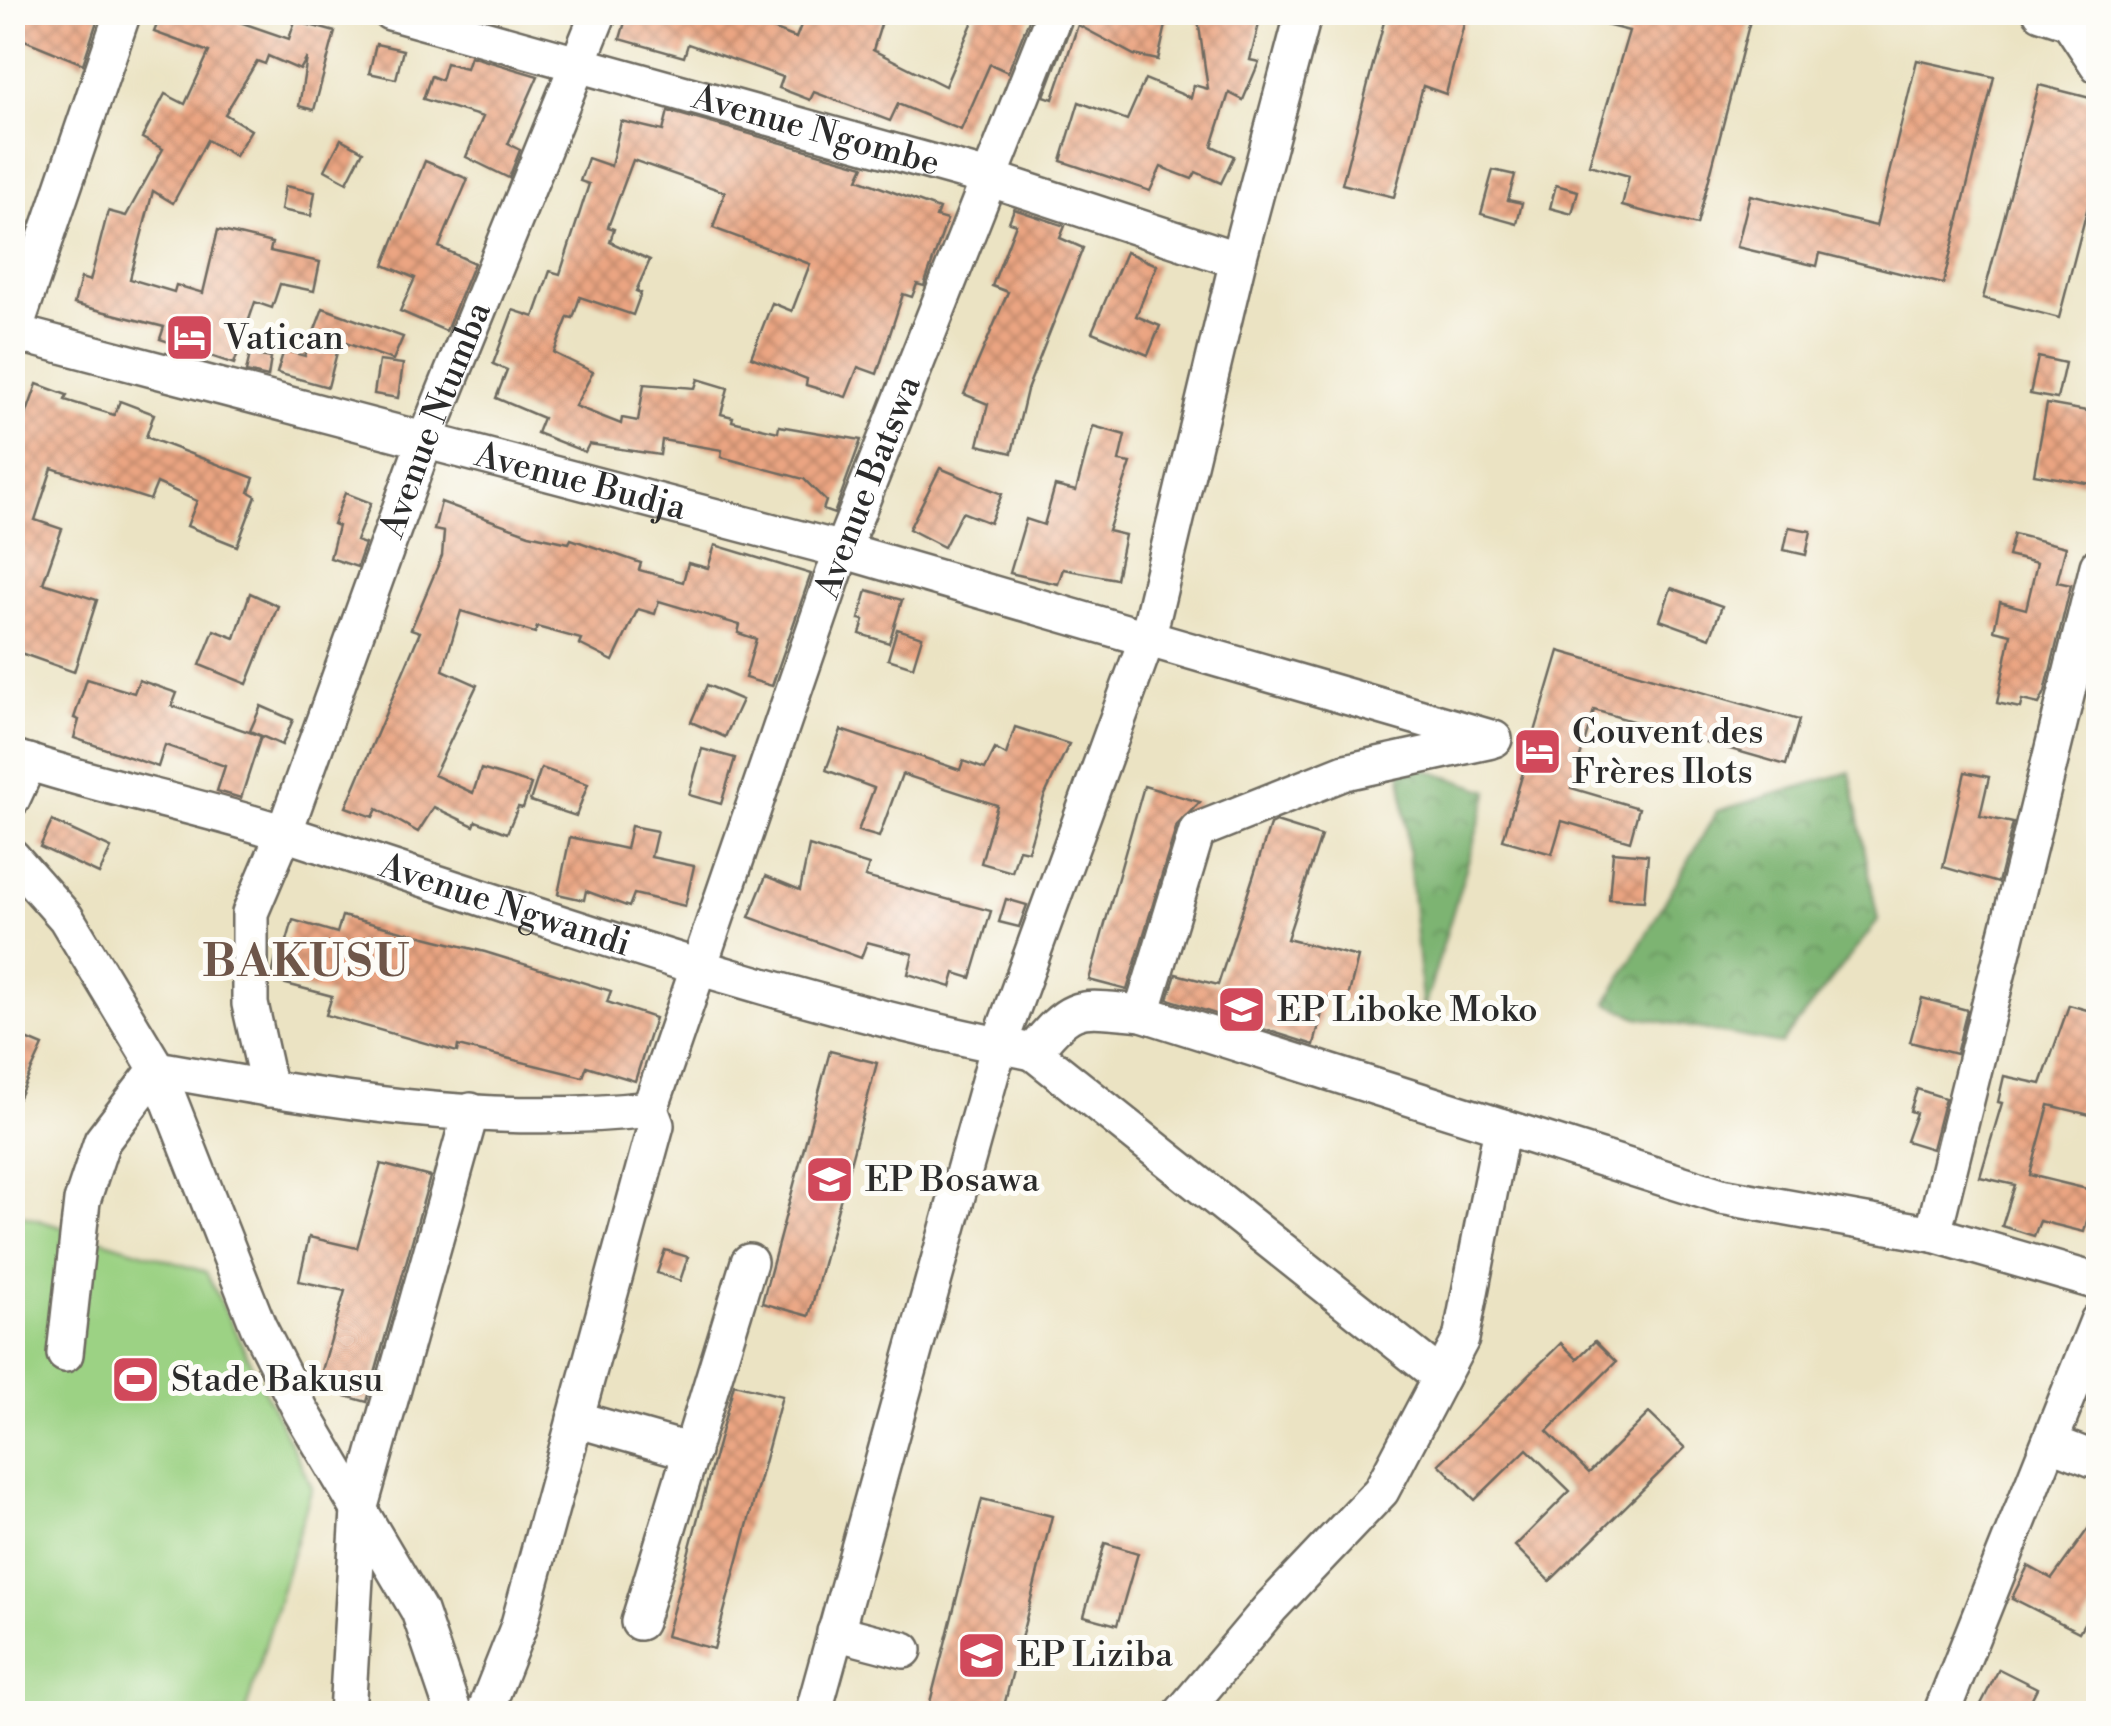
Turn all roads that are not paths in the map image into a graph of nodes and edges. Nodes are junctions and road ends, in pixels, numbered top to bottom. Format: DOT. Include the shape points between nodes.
graph roads {
  1 [pos="122,12"];
  2 [pos="390,12"];
  3 [pos="599,12"];
  4 [pos="1055,12"];
  5 [pos="1304,12"];
  6 [pos="2070,23"];
  7 [pos="2098,65"];
  8 [pos="578,68"];
  9 [pos="988,178"];
  10 [pos="1238,260"];
  11 [pos="13,334"];
  12 [pos="424,443"];
  13 [pos="842,550"];
  14 [pos="2098,566"];
  15 [pos="1148,636"];
  16 [pos="20,759"];
  17 [pos="12,800"];
  18 [pos="284,833"];
  19 [pos="12,857"];
  20 [pos="697,967"];
  21 [pos="1142,1013"];
  22 [pos="1016,1048"];
  23 [pos="157,1069"];
  24 [pos="269,1089"];
  25 [pos="650,1109"];
  26 [pos="470,1112"];
  27 [pos="1502,1127"];
  28 [pos="1933,1234"];
  29 [pos="749,1262"];
  30 [pos="2098,1282"];
  31 [pos="2098,1321"];
  32 [pos="65,1354"];
  33 [pos="1441,1377"];
  34 [pos="575,1419"];
  35 [pos="2052,1443"];
  36 [pos="692,1452"];
  37 [pos="2098,1462"];
  38 [pos="359,1510"];
  39 [pos="639,1622"];
  40 [pos="834,1632"];
  41 [pos="904,1650"];
  42 [pos="347,1714"];
  43 [pos="454,1714"];
  44 [pos="484,1714"];
  45 [pos="813,1714"];
  46 [pos="1181,1714"];
  47 [pos="1941,1714"];
  1 -- 11 [label="street"];
  2 -- 8 [label="street, Avenue Ngombe"];
  3 -- 8 [label="street, Avenue Ntumba"];
  4 -- 9 [label="street, Avenue Batswa"];
  5 -- 10 [label="street"];
  6 -- 7 [label="street"];
  8 -- 9 [label="street, Avenue Ngombe"];
  8 -- 12 [label="street, Avenue Ntumba"];
  9 -- 10 [label="street, Avenue Ngombe"];
  9 -- 13 [label="street, Avenue Batswa"];
  10 -- 15 [label="street"];
  11 -- 12 [label="street, Avenue Budja"];
  12 -- 13 [label="street, Avenue Budja"];
  12 -- 18 [label="street, Avenue Ntumba"];
  13 -- 15 [label="street, Avenue Budja"];
  13 -- 20 [label="street, Avenue Batswa"];
  14 -- 28 [label="street"];
  15 -- 21 [label="street, Avenue Budja" via="1494,740 1345,772 1197,831"];
  15 -- 22 [label="street"];
  16 -- 17 [label="street"];
  16 -- 18 [label="street, Avenue Ngwandi"];
  18 -- 20 [label="street, Avenue Ngwandi"];
  18 -- 24 [label="street, Avenue Ntumba" via="250,913 250,1004"];
  19 -- 23 [label="street" via="66,918"];
  20 -- 22 [label="street, Avenue Ngwandi" via="906,1026"];
  20 -- 25 [label="street, Avenue Batswa"];
  21 -- 22 [label="street" via="1082,1008"];
  21 -- 27 [label="street"];
  22 -- 33 [label="street"];
  22 -- 40 [label="street"];
  23 -- 24 [label="street"];
  23 -- 32 [label="street" via="102,1140 82,1202"];
  23 -- 38 [label="street" via="258,1326"];
  24 -- 26 [label="street" via="415,1111"];
  25 -- 26 [label="street" via="575,1117"];
  25 -- 34 [label="street, Avenue Batswa" via="656,1125"];
  26 -- 38 [label="street"];
  27 -- 28 [label="street" via="1722,1196"];
  27 -- 33 [label="street" via="1461,1339"];
  28 -- 30 [label="street"];
  29 -- 36 [label="street"];
  31 -- 35 [label="street"];
  33 -- 46 [label="street" via="1380,1491"];
  34 -- 36 [label="street"];
  34 -- 44 [label="street, Avenue Batswa" via="518,1628"];
  35 -- 37 [label="street"];
  35 -- 47 [label="street"];
  36 -- 39 [label="street"];
  38 -- 42 [label="street"];
  38 -- 43 [label="street" via="420,1610"];
  40 -- 41 [label="street"];
  40 -- 45 [label="street"];
}
